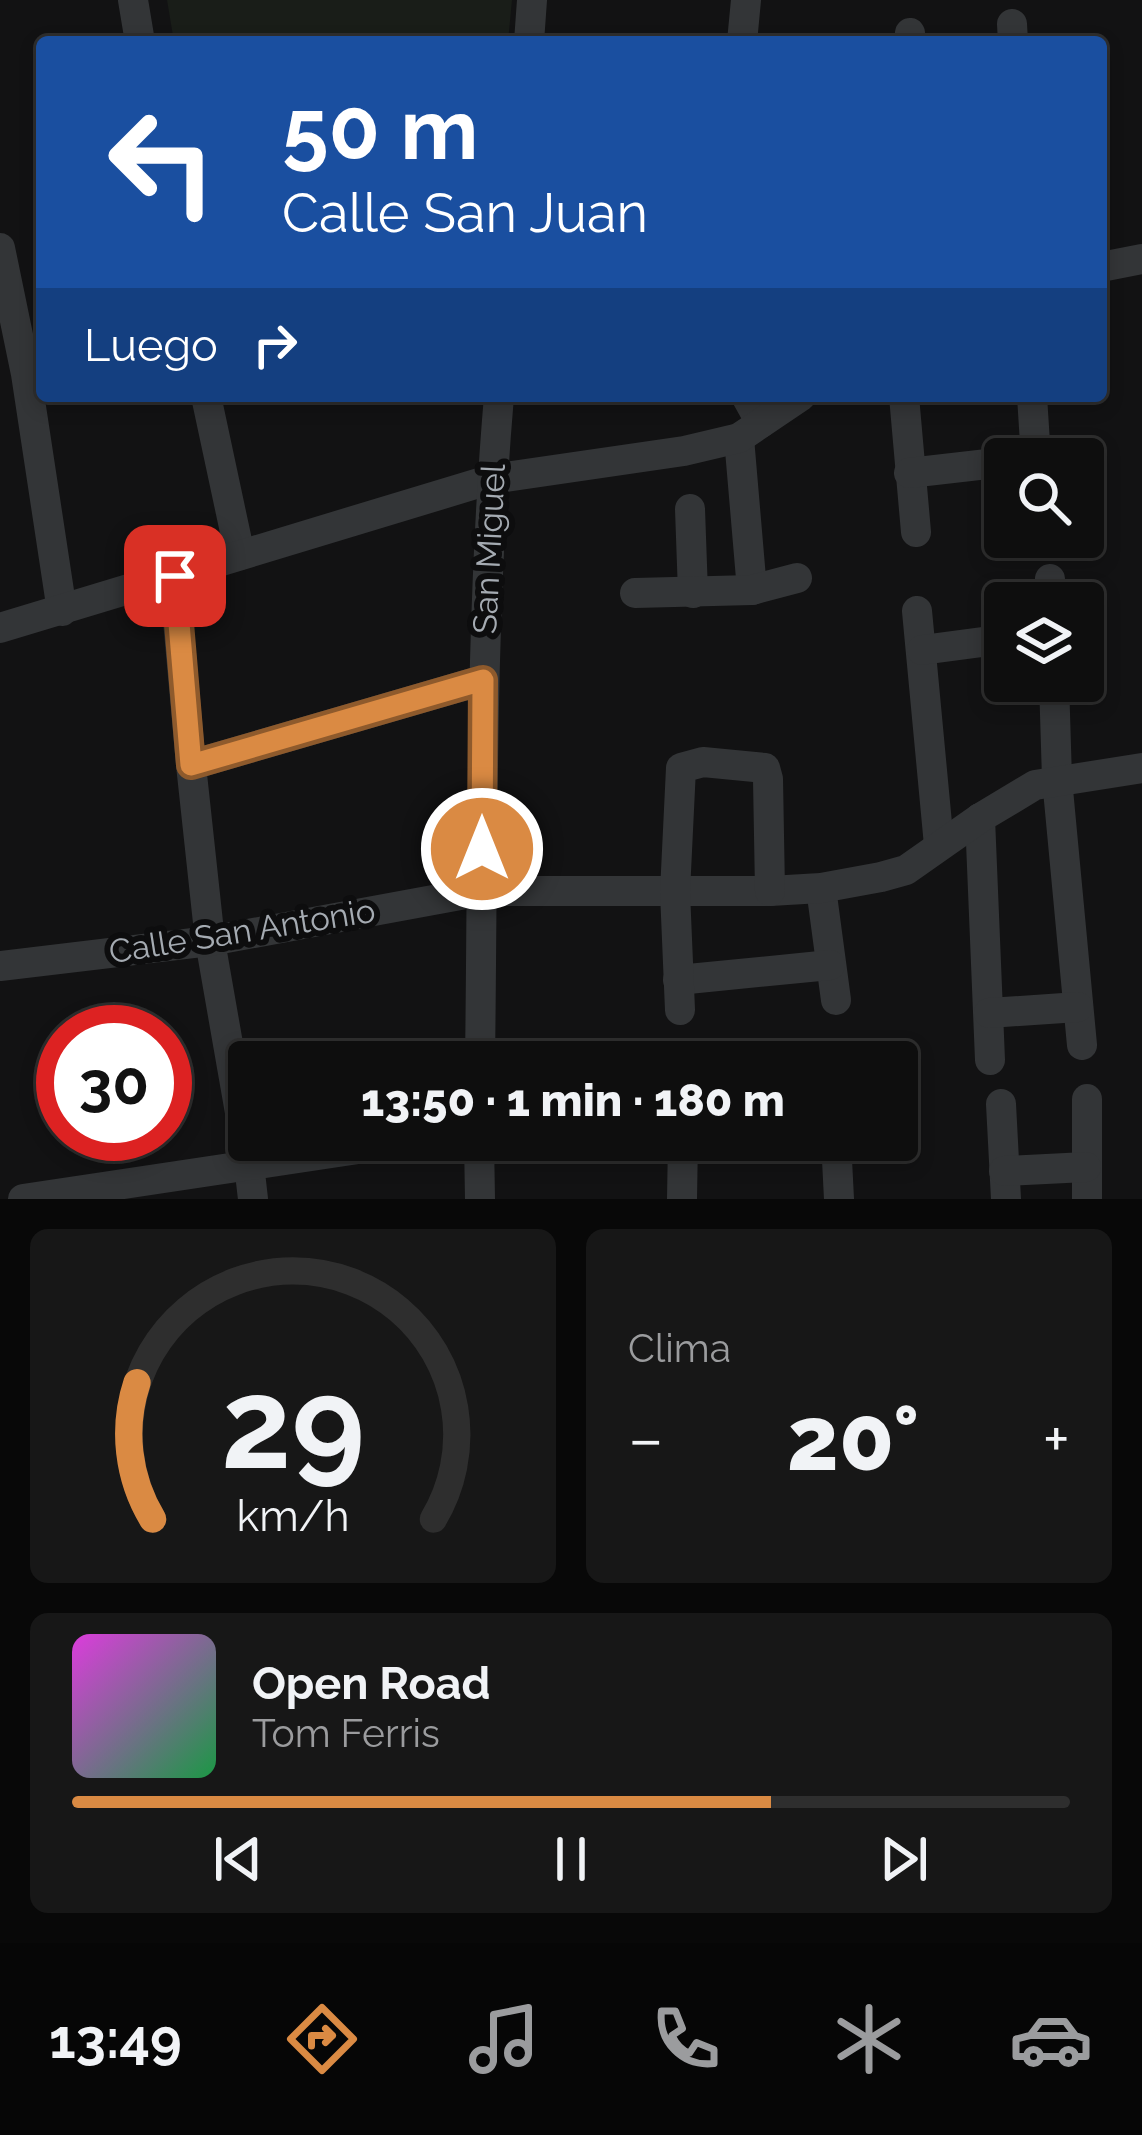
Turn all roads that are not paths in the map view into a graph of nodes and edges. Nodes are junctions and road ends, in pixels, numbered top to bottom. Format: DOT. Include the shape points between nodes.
graph roads {
  1 [pos="133,0"];
  2 [pos="532,0"];
  3 [pos="746,0"];
  4 [pos="139,36"];
  5 [pos="529,36"];
  6 [pos="743,36"];
  7 [pos="0,248"];
  8 [pos="1142,259"];
  9 [pos="1107,266"];
  10 [pos="23,375"];
  11 [pos="207,402"];
  12 [pos="498,402"];
  13 [pos="787,402"];
  14 [pos="904,402"];
  15 [pos="1031,402"];
  16 [pos="749,419"];
  17 [pos="1033,438"];
  18 [pos="984,464"];
  19 [pos="909,473"];
  20 [pos="492,478"];
  21 [pos="690,509"];
  22 [pos="916,532"];
  23 [pos="240,555"];
  24 [pos="175,576"];
  25 [pos="797,578"];
  26 [pos="752,590"];
  27 [pos="635,593"];
  28 [pos="693,593"];
  29 [pos="62,611"];
  30 [pos="917,611"];
  31 [pos="0,628"];
  32 [pos="984,642"];
  33 [pos="922,650"];
  34 [pos="483,680"];
  35 [pos="1055,702"];
  36 [pos="191,765"];
  37 [pos="1142,768"];
  38 [pos="1057,779"];
  39 [pos="980,818"];
  40 [pos="939,845"];
  41 [pos="821,888"];
  42 [pos="482,891"];
  43 [pos="770,891"];
  44 [pos="675,892"];
  45 [pos="210,941"];
  46 [pos="830,965"];
  47 [pos="0,966"];
  48 [pos="836,1000"];
  49 [pos="1078,1006"];
  50 [pos="989,1013"];
  51 [pos="480,1041"];
  52 [pos="1082,1046"];
  53 [pos="990,1060"];
  54 [pos="1087,1099"];
  55 [pos="1001,1104"];
  56 [pos="270,1161"];
  57 [pos="479,1161"];
  58 [pos="683,1161"];
  59 [pos="837,1161"];
  60 [pos="249,1164"];
  61 [pos="1085,1167"];
  62 [pos="1005,1185"];
  63 [pos="103,1193"];
  64 [pos="23,1198"];
  65 [pos="253,1199"];
  66 [pos="480,1199"];
  67 [pos="682,1199"];
  68 [pos="839,1199"];
  69 [pos="1087,1199"];
  1 -- 4 [label="street"];
  2 -- 5 [label="street"];
  3 -- 6 [label="street"];
  7 -- 10 [label="street"];
  8 -- 9 [label="street"];
  10 -- 29 [label="street"];
  11 -- 23 [label="street"];
  12 -- 20 [label="street, San Miguel"];
  13 -- 16 [label="street"];
  14 -- 19 [label="street"];
  15 -- 17 [label="street"];
  16 -- 20 [label="street" via="684,451"];
  16 -- 26 [label="street"];
  18 -- 19 [label="street"];
  19 -- 22 [label="street"];
  20 -- 23 [label="street"];
  20 -- 34 [label="street, San Miguel"];
  21 -- 28 [label="street"];
  23 -- 24 [label="street"];
  24 -- 29 [label="street"];
  24 -- 36 [label="street"];
  25 -- 26 [label="street"];
  26 -- 28 [label="street"];
  27 -- 28 [label="street"];
  29 -- 31 [label="street"];
  30 -- 33 [label="street"];
  32 -- 33 [label="street"];
  33 -- 40 [label="street"];
  34 -- 36 [label="street"];
  34 -- 42 [label="street, San Miguel"];
  35 -- 38 [label="street"];
  36 -- 45 [label="street"];
  37 -- 38 [label="street, Calle San Antonio"];
  38 -- 39 [label="street, Calle San Antonio"];
  38 -- 49 [label="street"];
  39 -- 40 [label="street, Calle San Antonio"];
  39 -- 50 [label="street"];
  40 -- 41 [label="street, Calle San Antonio" via="897,874"];
  41 -- 43 [label="street, Calle San Antonio"];
  41 -- 46 [label="street"];
  42 -- 44 [label="street, Calle San Antonio"];
  42 -- 45 [label="street, Calle San Antonio"];
  42 -- 51 [label="street, San Miguel"];
  43 -- 44 [label="street, Calle San Antonio"];
  43 -- 44 [label="street" via="765,768 703,762 680,771"];
  44 -- 46 [label="street" via="679,995"];
  45 -- 47 [label="street, Calle San Antonio"];
  45 -- 60 [label="street"];
  46 -- 48 [label="street"];
  49 -- 50 [label="street"];
  49 -- 52 [label="street"];
  50 -- 53 [label="street"];
  54 -- 61 [label="street"];
  55 -- 62 [label="street"];
  56 -- 60 [label="street"];
  57 -- 66 [label="street"];
  58 -- 67 [label="street"];
  59 -- 68 [label="street"];
  60 -- 63 [label="street"];
  60 -- 65 [label="street"];
  61 -- 62 [label="street"];
  61 -- 69 [label="street"];
  63 -- 64 [label="street"];
}
